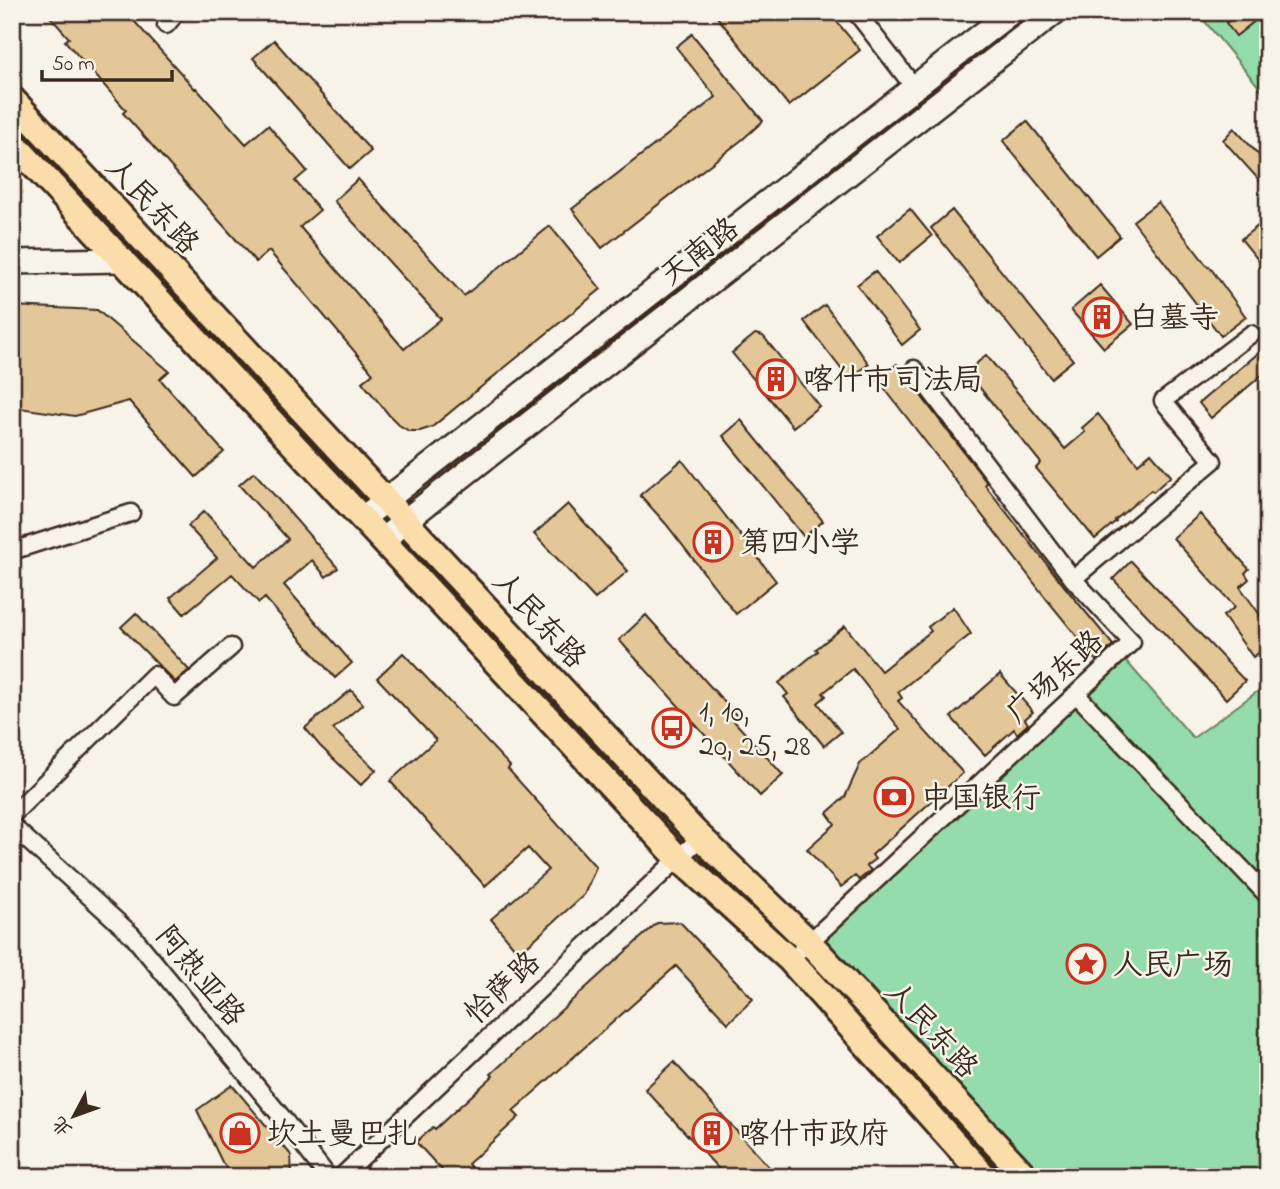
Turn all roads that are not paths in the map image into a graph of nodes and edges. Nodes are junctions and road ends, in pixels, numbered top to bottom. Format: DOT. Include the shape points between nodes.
graph roads {
  1 [pos="177,12"];
  2 [pos="856,12"];
  3 [pos="1011,12"];
  4 [pos="1055,12"];
  5 [pos="166,25"];
  6 [pos="914,87"];
  7 [pos="12,99"];
  8 [pos="12,142"];
  9 [pos="123,260"];
  10 [pos="12,262"];
  11 [pos="1251,334"];
  12 [pos="915,369"];
  13 [pos="385,500"];
  14 [pos="131,513"];
  15 [pos="363,518"];
  16 [pos="405,521"];
  17 [pos="383,541"];
  18 [pos="12,551"];
  19 [pos="1073,579"];
  20 [pos="231,647"];
  21 [pos="1076,694"];
  22 [pos="12,815"];
  23 [pos="12,826"];
  24 [pos="701,837"];
  25 [pos="678,858"];
  26 [pos="1268,896"];
  27 [pos="810,942"];
  28 [pos="790,960"];
  29 [pos="328,1177"];
  30 [pos="341,1177"];
  31 [pos="985,1177"];
  32 [pos="1026,1177"];
  1 -- 5 [label="street"];
  2 -- 6 [label="street"];
  3 -- 6 [label="street, 天南路"];
  4 -- 16 [label="street, 天南路"];
  6 -- 13 [label="street, 天南路"];
  7 -- 13 [label="main road, 人民东路"];
  8 -- 9 [label="main road, 人民东路"];
  9 -- 10 [label="street"];
  9 -- 15 [label="main road, 人民东路"];
  11 -- 19 [label="street" via="1163,401 1213,461"];
  12 -- 19 [label="street, 广场东路"];
  13 -- 15 [label="street, 天南路"];
  13 -- 16 [label="main road, 人民东路"];
  14 -- 18 [label="street"];
  15 -- 17 [label="main road, 人民东路"];
  16 -- 17 [label="street, 天南路"];
  16 -- 24 [label="main road, 人民东路"];
  17 -- 25 [label="main road, 人民东路"];
  19 -- 21 [label="street, 广场东路" via="1132,642"];
  20 -- 22 [label="street" via="174,697 154,675"];
  21 -- 26 [label="street"];
  21 -- 27 [label="street, 广场东路"];
  23 -- 29 [label="street, 阿热亚路" via="132,935"];
  24 -- 25 [label="street, 恰萨路"];
  24 -- 27 [label="main road, 人民东路"];
  25 -- 28 [label="main road, 人民东路"];
  25 -- 30 [label="street, 恰萨路"];
  27 -- 28 [label="street, 广场东路"];
  27 -- 32 [label="main road, 人民东路"];
  28 -- 31 [label="main road, 人民东路"];
}
